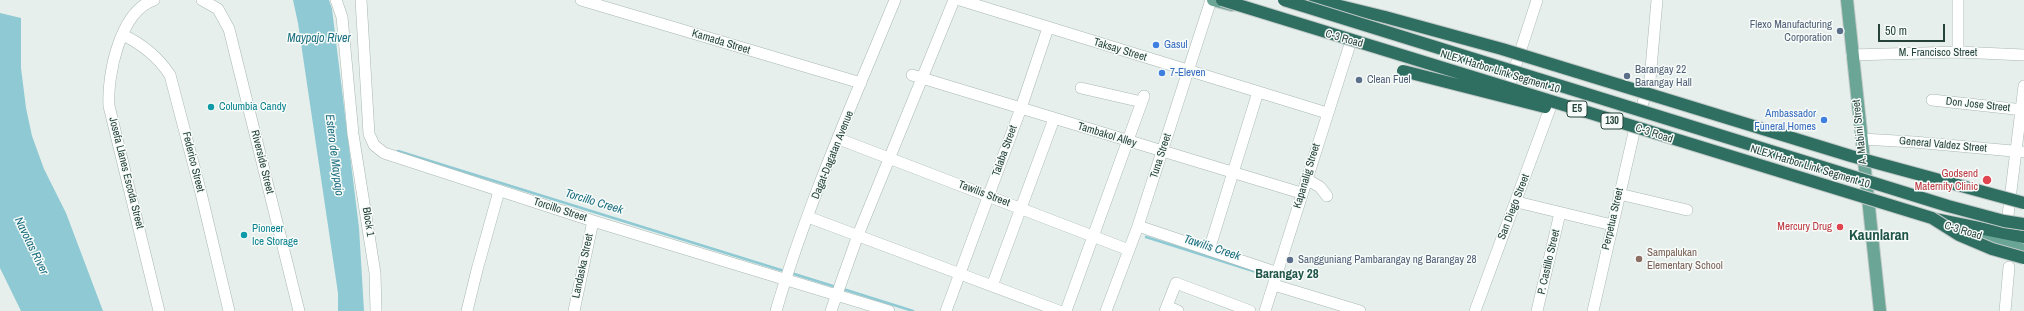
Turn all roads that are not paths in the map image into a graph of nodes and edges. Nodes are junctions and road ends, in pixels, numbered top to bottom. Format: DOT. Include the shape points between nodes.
graph roads {
  1 [pos="154,0"];
  2 [pos="202,0"];
  3 [pos="336,0"];
  4 [pos="361,0"];
  5 [pos="581,0"];
  6 [pos="895,0"];
  7 [pos="954,0"];
  8 [pos="960,0"];
  9 [pos="1212,0"];
  10 [pos="1222,0"];
  11 [pos="1284,0"];
  12 [pos="1294,0"];
  13 [pos="1315,0"];
  14 [pos="1536,0"];
  15 [pos="1657,0"];
  16 [pos="1846,0"];
  17 [pos="1958,0"];
  18 [pos="1048,28"];
  19 [pos="123,35"];
  20 [pos="1351,41"];
  21 [pos="1958,52"];
  22 [pos="1852,55"];
  23 [pos="2024,55"];
  24 [pos="1515,68"];
  25 [pos="1189,70"];
  26 [pos="1403,70"];
  27 [pos="917,76"];
  28 [pos="861,83"];
  29 [pos="2024,86"];
  30 [pos="1081,88"];
  31 [pos="1508,90"];
  32 [pos="1258,92"];
  33 [pos="1932,100"];
  34 [pos="1552,103"];
  35 [pos="1642,106"];
  36 [pos="1021,108"];
  37 [pos="2022,110"];
  38 [pos="1327,113"];
  39 [pos="1054,119"];
  40 [pos="1631,126"];
  41 [pos="354,134"];
  42 [pos="369,134"];
  43 [pos="839,139"];
  44 [pos="1862,139"];
  45 [pos="1128,141"];
  46 [pos="1162,152"];
  47 [pos="2020,152"];
  48 [pos="889,158"];
  49 [pos="1234,172"];
  50 [pos="1865,177"];
  51 [pos="1306,179"];
  52 [pos="499,191"];
  53 [pos="1301,193"];
  54 [pos="1619,194"];
  55 [pos="989,196"];
  56 [pos="1327,196"];
  57 [pos="1517,202"];
  58 [pos="1868,203"];
  59 [pos="2024,203"];
  60 [pos="1021,208"];
  61 [pos="1687,210"];
  62 [pos="1560,213"];
  63 [pos="808,217"];
  64 [pos="1932,218"];
  65 [pos="593,220"];
  66 [pos="2007,224"];
  67 [pos="1612,225"];
  68 [pos="1138,226"];
  69 [pos="2024,227"];
  70 [pos="858,235"];
  71 [pos="1094,236"];
  72 [pos="2024,237"];
  73 [pos="1129,250"];
  74 [pos="1210,250"];
  75 [pos="2024,250"];
  76 [pos="2024,258"];
  77 [pos="2009,267"];
  78 [pos="1278,273"];
  79 [pos="960,274"];
  80 [pos="786,278"];
  81 [pos="1274,285"];
  82 [pos="992,286"];
  83 [pos="836,294"];
  84 [pos="1166,308"];
  85 [pos="159,311"];
  86 [pos="229,311"];
  87 [pos="299,311"];
  88 [pos="376,311"];
  89 [pos="467,311"];
  90 [pos="574,311"];
  91 [pos="776,311"];
  92 [pos="831,311"];
  93 [pos="889,311"];
  94 [pos="946,311"];
  95 [pos="1059,311"];
  96 [pos="1066,311"];
  97 [pos="1106,311"];
  98 [pos="1178,311"];
  99 [pos="1250,311"];
  100 [pos="1265,311"];
  101 [pos="1360,311"];
  102 [pos="1475,311"];
  103 [pos="1537,311"];
  104 [pos="1593,311"];
  105 [pos="1880,311"];
  106 [pos="2005,311"];
  1 -- 19 [label="street" via="147,2 128,22"];
  2 -- 87 [label="street, Riverside Street" via="218,9 229,29"];
  3 -- 41 [label="street, Block 1" via="342,17"];
  4 -- 42 [label="street"];
  5 -- 28 [label="street, Kamada Street"];
  6 -- 28 [label="street, Dagat-Dagatan Avenue"];
  7 -- 27 [label="street"];
  8 -- 18 [label="street, Taksay Street"];
  9 -- 20 [label="main road, C-3 Road / 130"];
  9 -- 25 [label="street, Tuna Street"];
  10 -- 40 [label="highway, NLEX Harbor Link Segment 10 / E5, bridge"];
  11 -- 69 [label="highway, NLEX Harbor Link Segment 10 / E5, bridge" via="1948,206"];
  12 -- 24 [label="main road, C-3 Road / 130"];
  13 -- 59 [label="highway, bridge" via="1502,49 1851,156"];
  14 -- 24 [label="street"];
  15 -- 35 [label="street" via="1650,80"];
  16 -- 22 [label="main road, A. Mabini Street"];
  17 -- 21 [label="street"];
  18 -- 25 [label="street, Taksay Street"];
  18 -- 36 [label="street, Talaba Street"];
  19 -- 85 [label="street, Josefa Llanes Escoda Street" via="110,74 109,106"];
  19 -- 86 [label="street, Federico Street" via="162,63 170,76"];
  20 -- 31 [label="main road, C-3 Road / 130"];
  20 -- 38 [label="street, Kapanalig Street"];
  21 -- 22 [label="street, M. Francisco Street"];
  21 -- 23 [label="street, M. Francisco Street"];
  22 -- 44 [label="main road, A. Mabini Street"];
  24 -- 31 [label="street"];
  24 -- 35 [label="main road, C-3 Road / 130"];
  25 -- 32 [label="street, Taksay Street"];
  25 -- 46 [label="street, Tuna Street"];
  26 -- 40 [label="highway, bridge" via="1523,102"];
  27 -- 36 [label="street, Tambakol Alley"];
  27 -- 48 [label="street"];
  28 -- 43 [label="street, Dagat-Dagatan Avenue"];
  29 -- 37 [label="street"];
  30 -- 45 [label="street" via="1142,99"];
  31 -- 34 [label="main road, C-3 Road / 130"];
  32 -- 38 [label="street, Taksay Street"];
  32 -- 49 [label="street"];
  33 -- 37 [label="street, Don Jose Street"];
  34 -- 40 [label="main road, C-3 Road / 130"];
  34 -- 57 [label="street, San Diego Street"];
  35 -- 50 [label="main road, C-3 Road / 130"];
  36 -- 39 [label="street, Tambakol Alley"];
  36 -- 55 [label="street, Talaba Street"];
  37 -- 47 [label="street"];
  38 -- 51 [label="street, Kapanalig Street"];
  39 -- 45 [label="street, Tambakol Alley"];
  39 -- 60 [label="street"];
  40 -- 54 [label="street, Perpetua Street"];
  40 -- 58 [label="main road, C-3 Road / 130"];
  40 -- 64 [label="highway, NLEX Harbor Link Segment 10 / E5, bridge"];
  41 -- 42 [label="street"];
  41 -- 88 [label="street, Block 1" via="375,273"];
  42 -- 52 [label="street, Torcillo Street" via="374,145 384,153"];
  43 -- 48 [label="street, Tawilis Street"];
  43 -- 63 [label="street, Dagat-Dagatan Avenue"];
  44 -- 47 [label="street, General Valdez Street"];
  44 -- 50 [label="main road, A. Mabini Street"];
  45 -- 46 [label="street, Tambakol Alley"];
  45 -- 71 [label="street"];
  46 -- 49 [label="street, Tambakol Alley"];
  46 -- 68 [label="street, Tuna Street"];
  47 -- 66 [label="street"];
  48 -- 55 [label="street, Tawilis Street"];
  48 -- 70 [label="street"];
  49 -- 53 [label="street, Tambakol Alley"];
  49 -- 74 [label="street"];
  50 -- 58 [label="main road, A. Mabini Street"];
  50 -- 66 [label="main road, C-3 Road / 130"];
  51 -- 53 [label="street, Kapanalig Street"];
  51 -- 56 [label="street" via="1320,186"];
  52 -- 65 [label="street, Torcillo Street"];
  52 -- 89 [label="street"];
  53 -- 78 [label="street, Kapanalig Street"];
  54 -- 61 [label="street"];
  54 -- 67 [label="street, Perpetua Street"];
  55 -- 60 [label="street, Tawilis Street"];
  55 -- 79 [label="street, Talaba Street"];
  57 -- 62 [label="street"];
  57 -- 102 [label="street, San Diego Street"];
  58 -- 75 [label="main road, C-3 Road / 130"];
  58 -- 105 [label="main road, A. Mabini Street"];
  60 -- 71 [label="street, Tawilis Street"];
  60 -- 82 [label="street"];
  62 -- 67 [label="street"];
  62 -- 103 [label="street, P. Castillo Street"];
  63 -- 70 [label="street"];
  63 -- 80 [label="street, Dagat-Dagatan Avenue"];
  64 -- 72 [label="highway"];
  64 -- 76 [label="highway, bridge" via="1959,235"];
  65 -- 80 [label="street, Torcillo Street"];
  65 -- 90 [label="street, Landaska Street"];
  66 -- 69 [label="highway"];
  67 -- 104 [label="street, Perpetua Street"];
  68 -- 73 [label="street, Tuna Street"];
  68 -- 74 [label="street"];
  70 -- 79 [label="street"];
  70 -- 83 [label="street"];
  71 -- 73 [label="street, Tawilis Street"];
  71 -- 96 [label="street"];
  73 -- 97 [label="street, Tuna Street"];
  74 -- 78 [label="street"];
  77 -- 106 [label="street"];
  78 -- 81 [label="street, Kapanalig Street"];
  79 -- 82 [label="street"];
  79 -- 94 [label="street, Talaba Street"];
  80 -- 83 [label="street, Torcillo Street"];
  80 -- 91 [label="street, Dagat-Dagatan Avenue"];
  81 -- 100 [label="street, Kapanalig Street"];
  81 -- 101 [label="street"];
  82 -- 95 [label="street"];
  83 -- 92 [label="street"];
  83 -- 93 [label="street, Torcillo Street"];
  84 -- 98 [label="street"];
  84 -- 99 [label="street" via="1176,282"];
}
